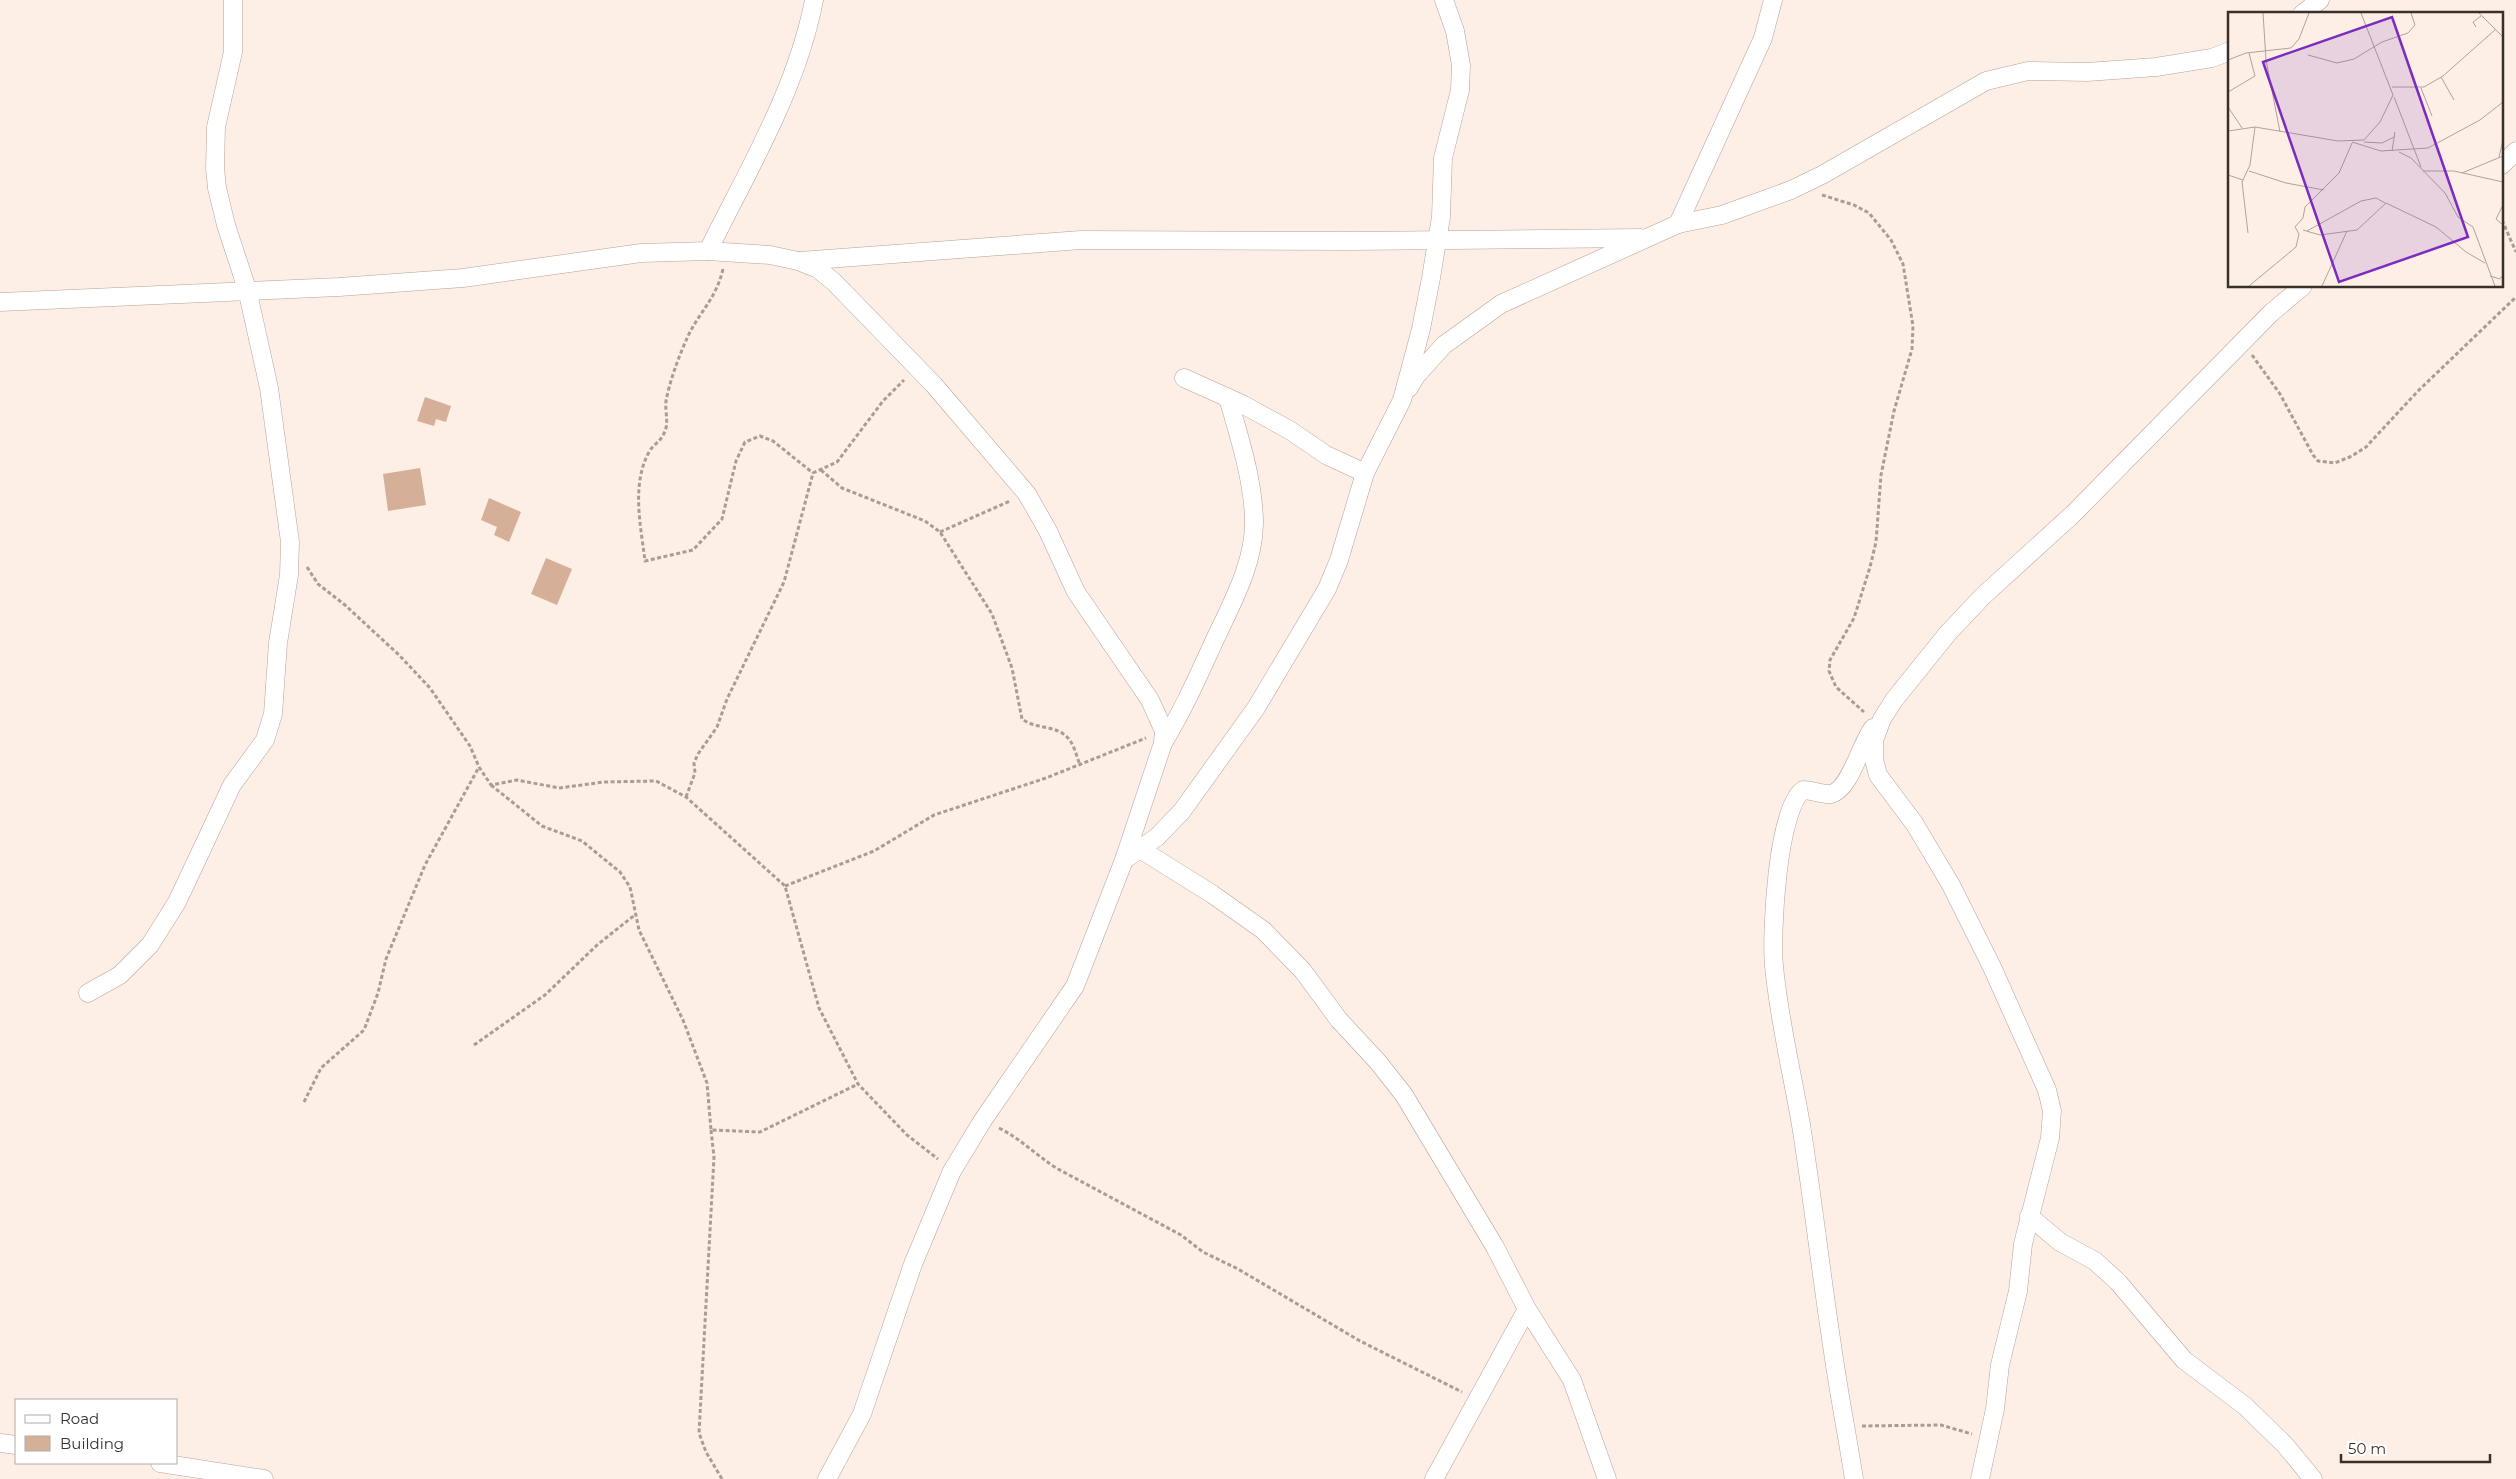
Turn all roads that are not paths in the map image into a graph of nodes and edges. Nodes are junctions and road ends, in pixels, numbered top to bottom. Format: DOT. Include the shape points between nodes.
graph roads {
  1 [pos="232,0"];
  2 [pos="814,0"];
  3 [pos="1444,0"];
  4 [pos="1773,0"];
  5 [pos="2320,0"];
  6 [pos="2305,12"];
  7 [pos="2228,52"];
  8 [pos="2516,151"];
  9 [pos="2504,163"];
  10 [pos="1678,224"];
  11 [pos="1646,238"];
  12 [pos="1438,239"];
  13 [pos="708,251"];
  14 [pos="798,261"];
  15 [pos="2301,288"];
  16 [pos="248,289"];
  17 [pos="0,302"];
  18 [pos="1184,378"];
  19 [pos="1228,398"];
  20 [pos="1402,400"];
  21 [pos="1365,473"];
  22 [pos="1881,721"];
  23 [pos="1163,737"];
  24 [pos="1140,849"];
  25 [pos="1124,860"];
  26 [pos="88,993"];
  27 [pos="2029,1216"];
  28 [pos="1527,1309"];
  29 [pos="0,1443"];
  30 [pos="15,1445"];
  31 [pos="166,1464"];
  32 [pos="264,1479"];
  33 [pos="827,1479"];
  34 [pos="1434,1479"];
  35 [pos="1607,1479"];
  36 [pos="1854,1479"];
  37 [pos="1980,1479"];
  38 [pos="2313,1479"];
  1 -- 16 [label="street" via="233,52 216,128 215,168 226,225"];
  2 -- 13 [label="street" via="807,32 780,106"];
  3 -- 12 [label="street" via="1455,31 1461,65 1460,90 1443,158"];
  4 -- 10 [label="street" via="1749,71"];
  5 -- 6 [label="street"];
  7 -- 10 [label="street" via="2212,58 2156,67 2087,72 2028,71 1999,77 1791,190 1722,215"];
  8 -- 9 [label="street"];
  10 -- 11 [label="street"];
  11 -- 12 [label="street"];
  11 -- 20 [label="street" via="1501,304 1444,345 1416,376"];
  12 -- 14 [label="street" via="1081,240"];
  12 -- 20 [label="street" via="1421,329"];
  13 -- 14 [label="street" via="770,255"];
  13 -- 16 [label="street" via="641,253 464,278 339,287"];
  14 -- 23 [label="street" via="818,269 834,282 917,367 1027,494 1076,592 1150,700"];
  15 -- 22 [label="street" via="2271,313 2074,514 1983,596 1914,674"];
  16 -- 17 [label="street"];
  16 -- 26 [label="street" via="269,388 290,542 289,575 278,643 270,728 254,757 232,785 177,902 150,945 120,975"];
  18 -- 19 [label="street"];
  19 -- 21 [label="street" via="1268,418 1326,455"];
  19 -- 23 [label="street" via="1250,486 1254,520 1252,543 1230,609 1189,698"];
  20 -- 21 [label="street"];
  21 -- 24 [label="street" via="1339,560 1309,621 1256,708 1182,811 1157,837"];
  22 -- 27 [label="street" via="1874,740 1878,775 1914,823 1951,885 2047,1090 2052,1111 2050,1138"];
  22 -- 36 [label="street" via="1866,738 1847,780 1838,790 1831,794 1803,790 1792,802 1783,842 1774,923 1774,965 1780,1011"];
  23 -- 25 [label="street"];
  24 -- 25 [label="street"];
  24 -- 28 [label="street" via="1263,930 1303,971 1404,1095 1495,1247"];
  25 -- 33 [label="street" via="1074,986 952,1171 913,1264 862,1414"];
  27 -- 37 [label="street" via="2018,1291 2000,1365"];
  27 -- 38 [label="street" via="2060,1242 2094,1261 2118,1282 2184,1360 2246,1406"];
  28 -- 34 [label="street"];
  28 -- 35 [label="street" via="1572,1380"];
  29 -- 30 [label="street"];
  31 -- 32 [label="street"];
}
